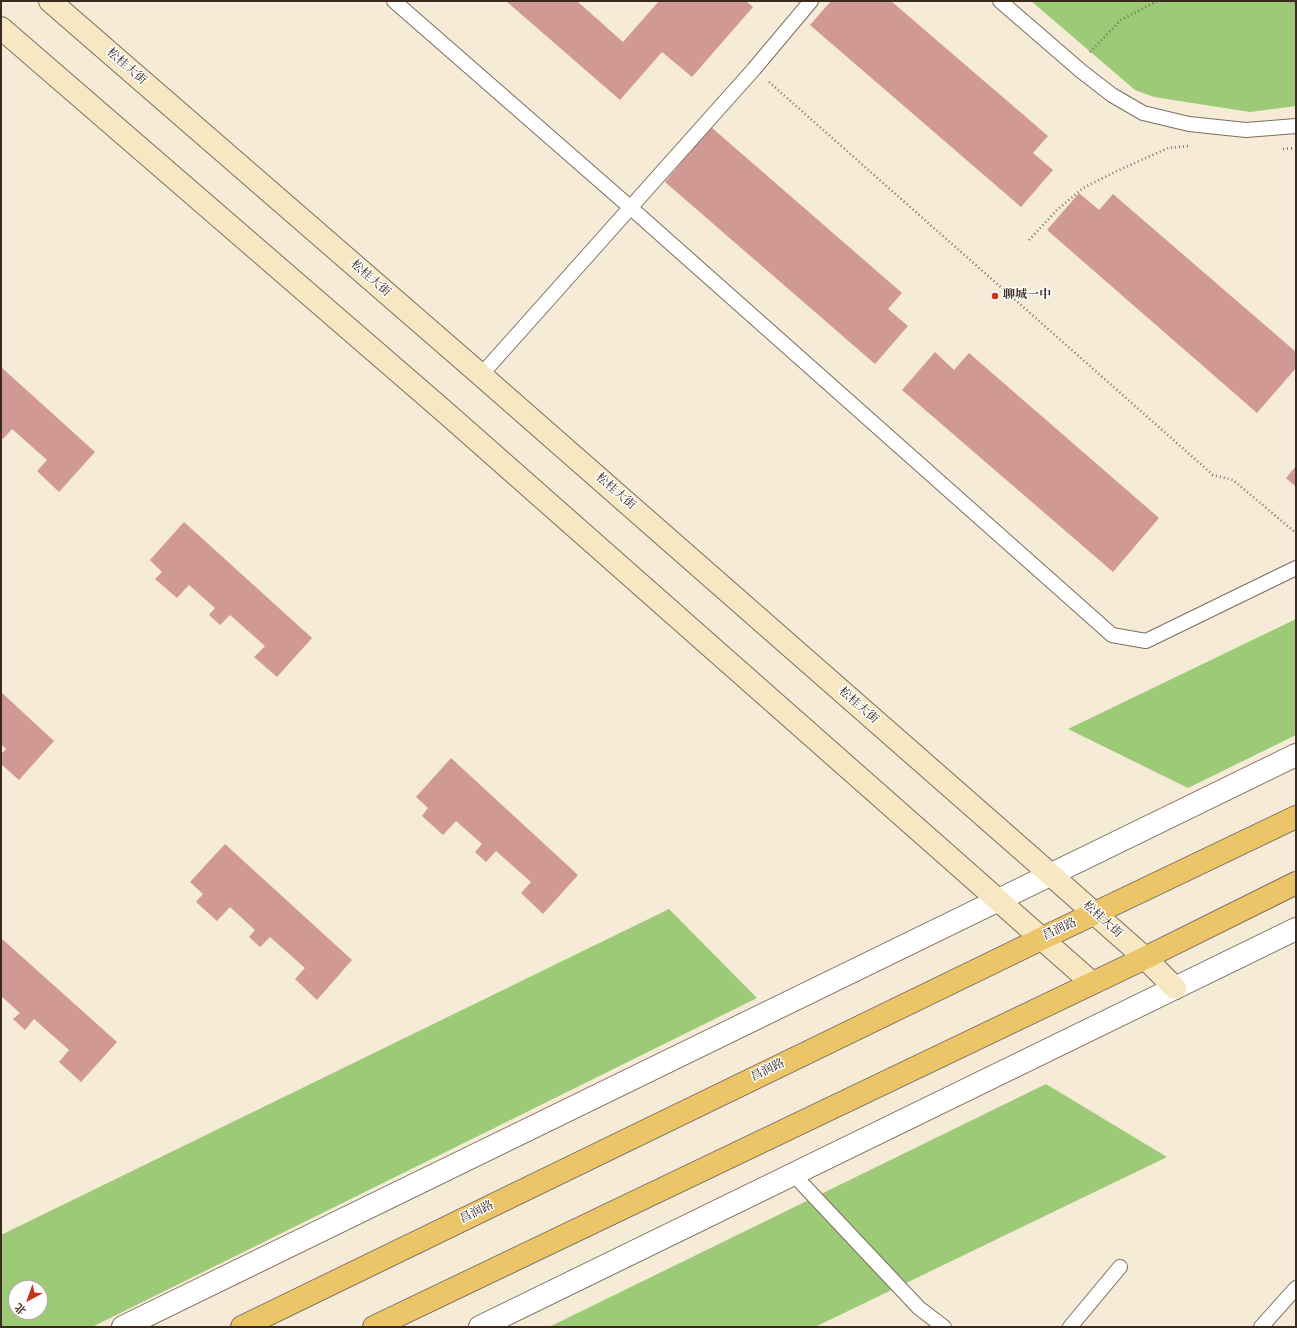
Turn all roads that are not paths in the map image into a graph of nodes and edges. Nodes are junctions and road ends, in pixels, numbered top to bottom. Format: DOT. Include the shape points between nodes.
graph roads {
  1 [pos="50,1"];
  2 [pos="394,1"];
  3 [pos="811,1"];
  4 [pos="1000,1"];
  5 [pos="1,28"];
  6 [pos="1296,126"];
  7 [pos="631,208"];
  8 [pos="481,375"];
  9 [pos="1296,568"];
  10 [pos="1296,755"];
  11 [pos="1296,817"];
  12 [pos="1050,874"];
  13 [pos="1296,883"];
  14 [pos="999,901"];
  15 [pos="1095,913"];
  16 [pos="1296,929"];
  17 [pos="1041,939"];
  18 [pos="1145,958"];
  19 [pos="1092,983"];
  20 [pos="1175,988"];
  21 [pos="793,1174"];
  22 [pos="1120,1268"];
  23 [pos="1296,1288"];
  24 [pos="123,1327"];
  25 [pos="242,1327"];
  26 [pos="374,1327"];
  27 [pos="480,1327"];
  28 [pos="944,1327"];
  29 [pos="1070,1327"];
  30 [pos="1260,1327"];
  1 -- 8 [label="main road, 松桂大街"];
  2 -- 7 [label="lane"];
  3 -- 7 [label="lane"];
  4 -- 6 [label="lane" via="1075,67 1112,95 1143,113 1189,124 1246,130"];
  5 -- 14 [label="main road" via="444,412"];
  7 -- 8 [label="lane"];
  7 -- 9 [label="lane" via="1112,635 1146,641"];
  8 -- 12 [label="main road, 松桂大街"];
  10 -- 12 [label="street"];
  11 -- 15 [label="main road, 昌润路"];
  12 -- 14 [label="street"];
  12 -- 15 [label="main road, 松桂大街"];
  13 -- 18 [label="main road"];
  14 -- 17 [label="main road"];
  14 -- 24 [label="street"];
  15 -- 17 [label="main road, 昌润路"];
  15 -- 18 [label="main road, 松桂大街"];
  16 -- 20 [label="street"];
  17 -- 19 [label="main road"];
  17 -- 25 [label="main road, 昌润路"];
  18 -- 19 [label="main road"];
  18 -- 20 [label="main road, 松桂大街"];
  19 -- 26 [label="main road"];
  20 -- 21 [label="street"];
  21 -- 27 [label="street"];
  21 -- 28 [label="lane" via="919,1308"];
  22 -- 29 [label="lane"];
  23 -- 30 [label="lane"];
}
